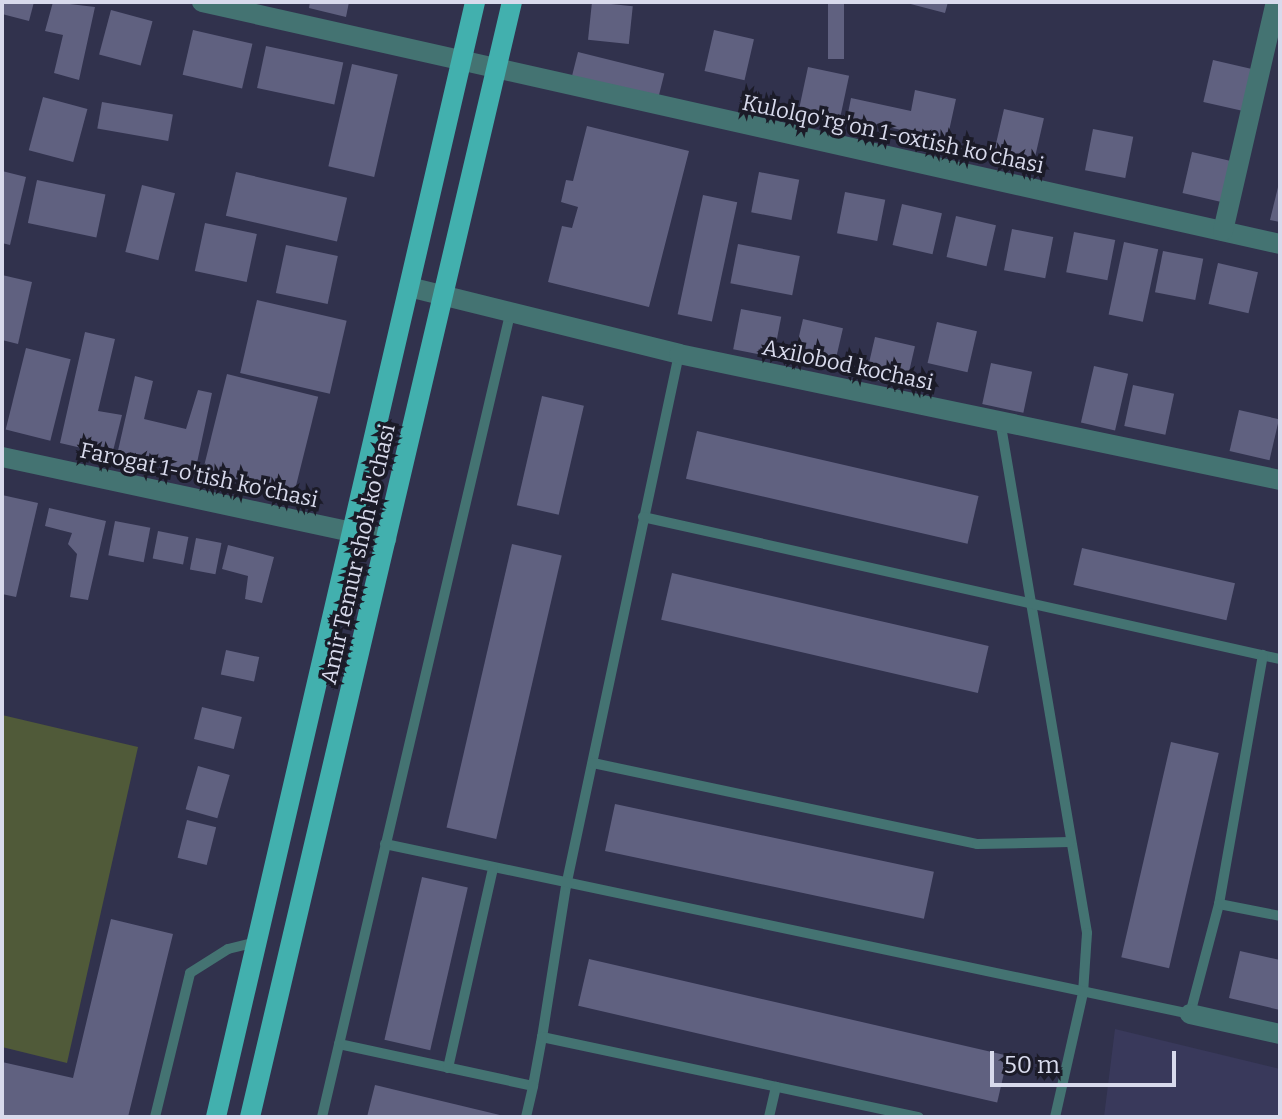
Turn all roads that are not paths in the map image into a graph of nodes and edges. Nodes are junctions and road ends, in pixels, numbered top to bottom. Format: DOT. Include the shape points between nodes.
graph roads {
  1 [pos="202,2"];
  2 [pos="475,2"];
  3 [pos="512,2"];
  4 [pos="1276,2"];
  5 [pos="461,63"];
  6 [pos="496,71"];
  7 [pos="1223,231"];
  8 [pos="1280,244"];
  9 [pos="409,287"];
  10 [pos="443,295"];
  11 [pos="511,310"];
  12 [pos="679,354"];
  13 [pos="1000,420"];
  14 [pos="2,457"];
  15 [pos="1280,480"];
  16 [pos="643,517"];
  17 [pos="352,532"];
  18 [pos="386,539"];
  19 [pos="1032,606"];
  20 [pos="1263,655"];
  21 [pos="1280,659"];
  22 [pos="593,763"];
  23 [pos="1070,842"];
  24 [pos="385,844"];
  25 [pos="493,869"];
  26 [pos="566,886"];
  27 [pos="1219,904"];
  28 [pos="1280,916"];
  29 [pos="256,942"];
  30 [pos="1083,993"];
  31 [pos="1190,1014"];
  32 [pos="1280,1034"];
  33 [pos="542,1037"];
  34 [pos="339,1044"];
  35 [pos="448,1068"];
  36 [pos="533,1086"];
  37 [pos="776,1087"];
  38 [pos="155,1117"];
  39 [pos="216,1117"];
  40 [pos="250,1117"];
  41 [pos="322,1117"];
  42 [pos="526,1117"];
  43 [pos="769,1117"];
  44 [pos="919,1117"];
  45 [pos="1055,1117"];
  1 -- 5 [label="street, Kulolqo'rg'on 1-oxtish ko'chasi"];
  2 -- 5 [label="main road, Amir Temur shoh ko'chasi"];
  3 -- 6 [label="main road, Amir Temur shoh ko'chasi"];
  4 -- 7 [label="street"];
  5 -- 6 [label="street, Kulolqo'rg'on 1-oxtish ko'chasi"];
  5 -- 9 [label="main road, Amir Temur shoh ko'chasi"];
  6 -- 7 [label="street, Kulolqo'rg'on 1-oxtish ko'chasi"];
  6 -- 10 [label="main road, Amir Temur shoh ko'chasi"];
  7 -- 8 [label="street, Kulolqo'rg'on 1-oxtish ko'chasi"];
  9 -- 10 [label="street, Axilobod kochasi"];
  9 -- 17 [label="main road, Amir Temur shoh ko'chasi"];
  10 -- 11 [label="street, Axilobod kochasi"];
  10 -- 18 [label="main road, Amir Temur shoh ko'chasi"];
  11 -- 12 [label="street, Axilobod kochasi"];
  11 -- 24 [label="lane"];
  12 -- 13 [label="street, Axilobod kochasi"];
  12 -- 16 [label="lane"];
  13 -- 15 [label="street, Axilobod kochasi"];
  13 -- 19 [label="lane"];
  14 -- 17 [label="street, Farogat 1-o'tish ko'chasi"];
  16 -- 19 [label="lane"];
  16 -- 22 [label="lane"];
  17 -- 18 [label="street, Farogat 1-o'tish ko'chasi"];
  17 -- 29 [label="main road, Amir Temur shoh ko'chasi"];
  18 -- 40 [label="main road, Amir Temur shoh ko'chasi"];
  19 -- 20 [label="lane"];
  19 -- 23 [label="lane"];
  20 -- 21 [label="lane"];
  20 -- 27 [label="lane"];
  22 -- 23 [label="lane" via="977,844"];
  22 -- 26 [label="lane"];
  23 -- 30 [label="lane" via="1087,933"];
  24 -- 25 [label="lane"];
  24 -- 34 [label="lane"];
  25 -- 26 [label="lane"];
  25 -- 35 [label="lane"];
  26 -- 30 [label="lane"];
  26 -- 33 [label="lane"];
  27 -- 28 [label="lane"];
  27 -- 31 [label="lane"];
  29 -- 38 [label="lane" via="228,949 190,973"];
  29 -- 39 [label="main road, Amir Temur shoh ko'chasi"];
  30 -- 31 [label="lane"];
  30 -- 45 [label="lane"];
  31 -- 32 [label="street"];
  33 -- 36 [label="lane"];
  33 -- 37 [label="lane"];
  34 -- 35 [label="lane"];
  34 -- 41 [label="lane"];
  35 -- 36 [label="lane"];
  36 -- 42 [label="lane"];
  37 -- 43 [label="lane"];
  37 -- 44 [label="lane"];
}
